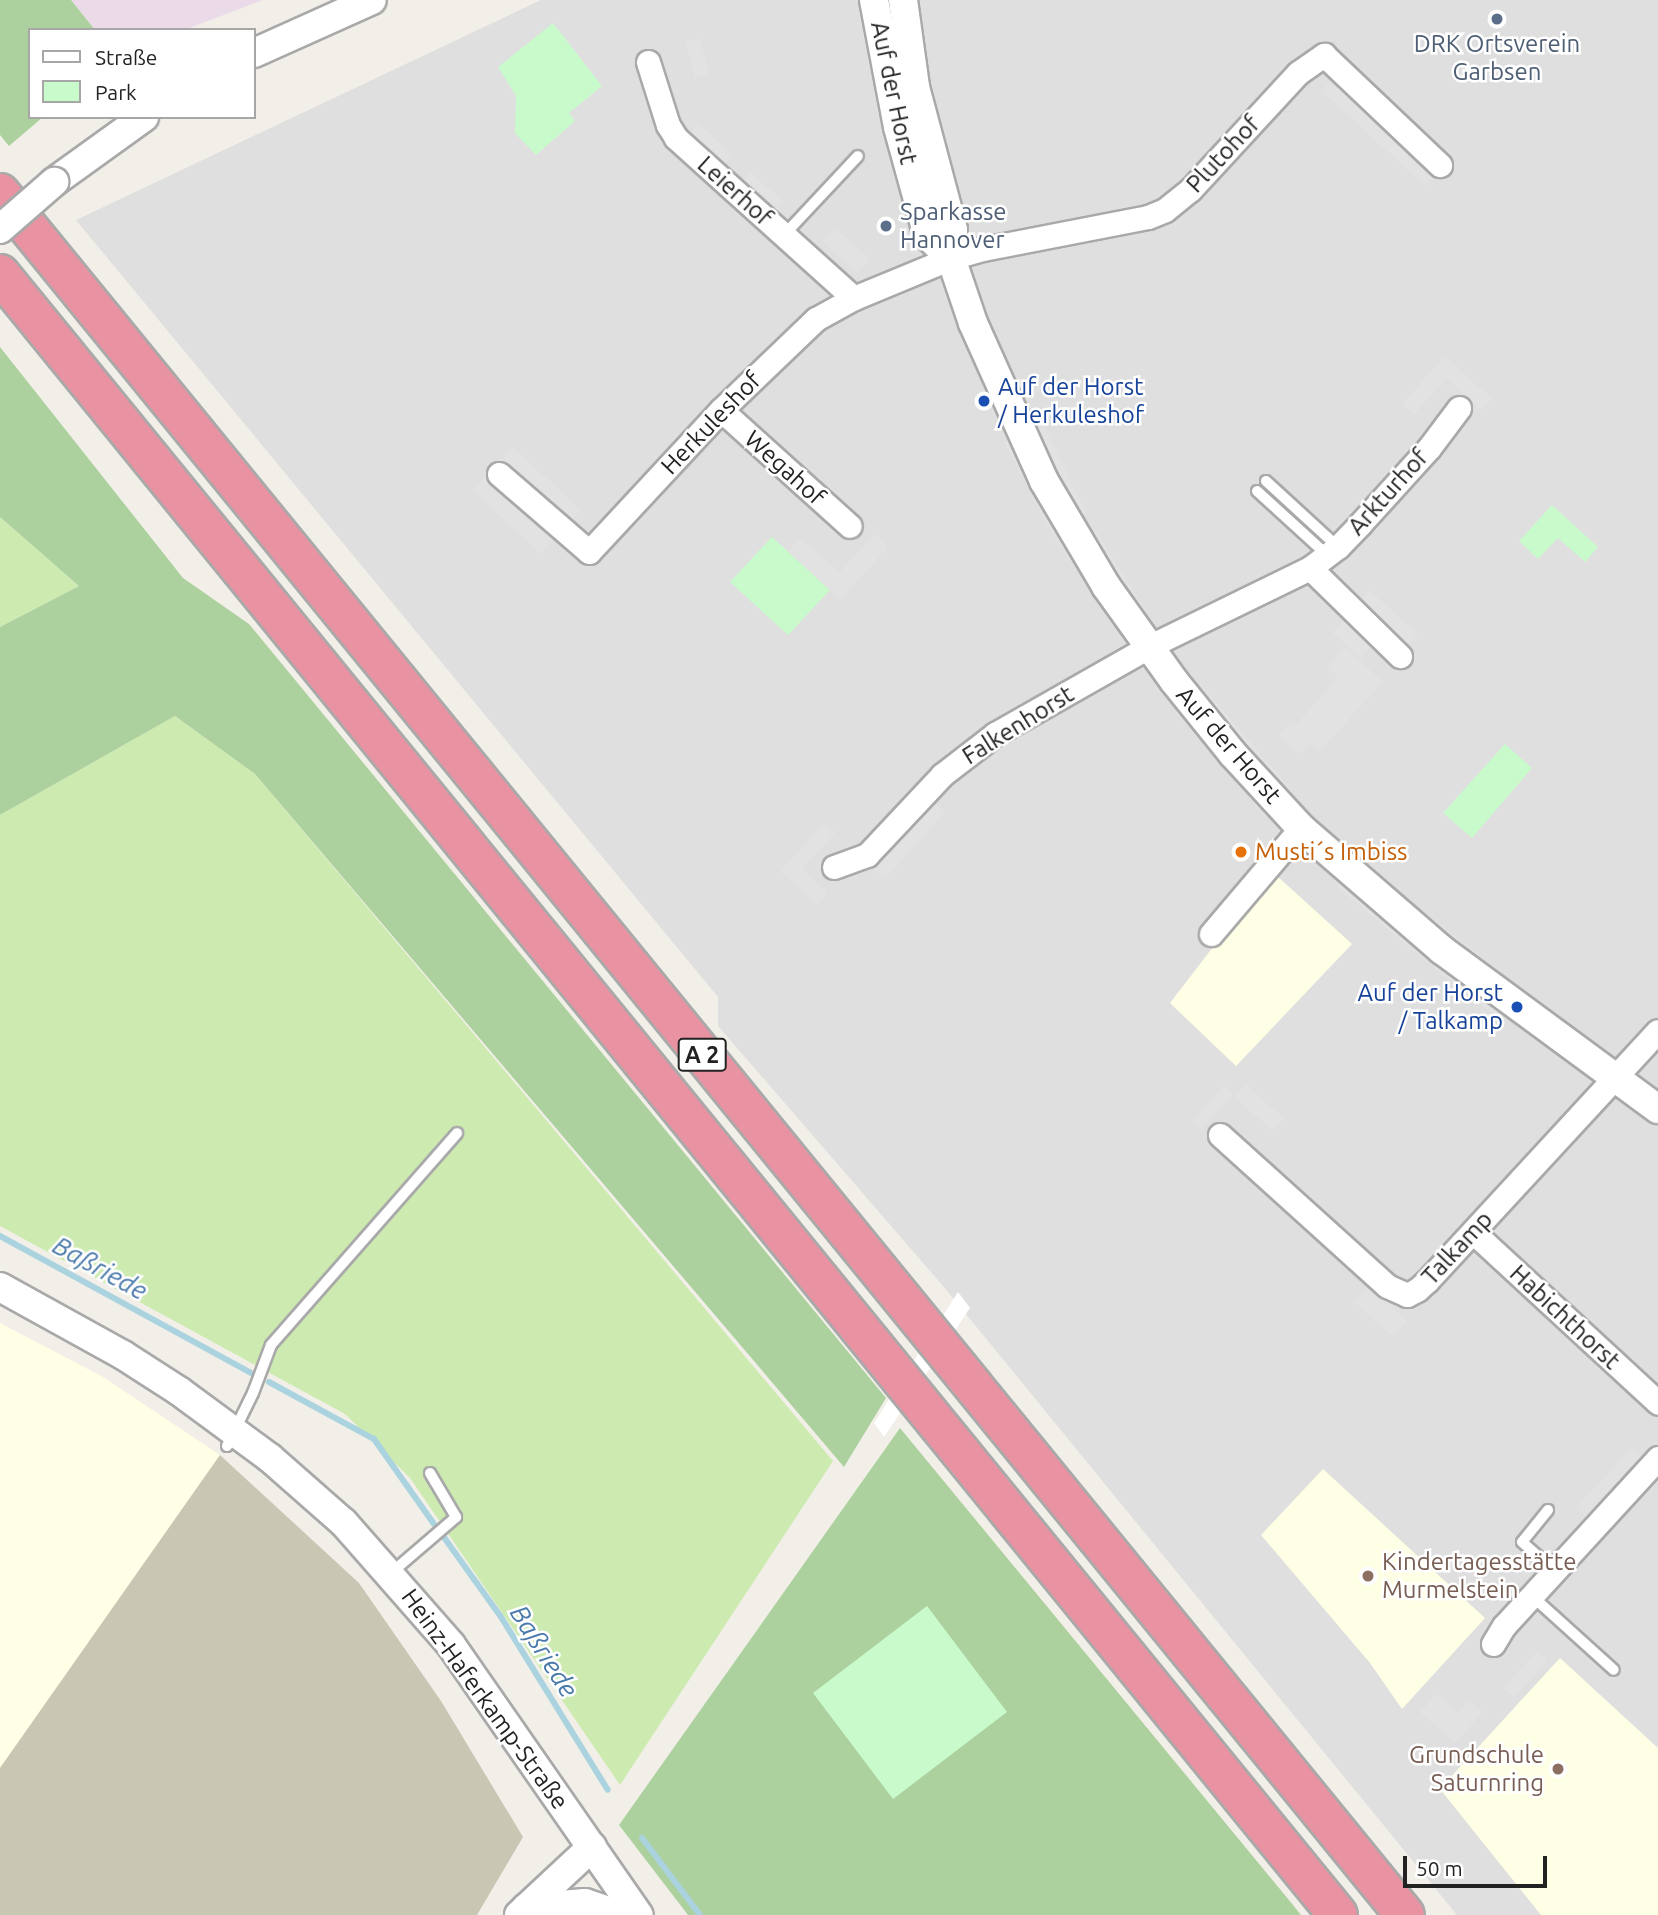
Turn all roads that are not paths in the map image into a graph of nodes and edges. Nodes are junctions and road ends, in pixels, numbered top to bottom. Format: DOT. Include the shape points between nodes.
graph roads {
  1 [pos="372,0"];
  2 [pos="874,0"];
  3 [pos="903,0"];
  4 [pos="256,52"];
  5 [pos="648,62"];
  6 [pos="141,119"];
  7 [pos="858,156"];
  8 [pos="1440,165"];
  9 [pos="0,193"];
  10 [pos="0,229"];
  11 [pos="784,235"];
  12 [pos="951,258"];
  13 [pos="0,274"];
  14 [pos="855,298"];
  15 [pos="1459,408"];
  16 [pos="721,410"];
  17 [pos="499,474"];
  18 [pos="1266,481"];
  19 [pos="1257,491"];
  20 [pos="850,526"];
  21 [pos="1325,557"];
  22 [pos="1148,647"];
  23 [pos="1400,656"];
  24 [pos="1301,828"];
  25 [pos="834,867"];
  26 [pos="1211,934"];
  27 [pos="1658,1031"];
  28 [pos="1614,1078"];
  29 [pos="1658,1109"];
  30 [pos="457,1133"];
  31 [pos="1220,1135"];
  32 [pos="1473,1232"];
  33 [pos="2,1292"];
  34 [pos="1658,1404"];
  35 [pos="230,1439"];
  36 [pos="1658,1458"];
  37 [pos="430,1473"];
  38 [pos="1548,1510"];
  39 [pos="1555,1572"];
  40 [pos="391,1573"];
  41 [pos="1532,1596"];
  42 [pos="1493,1644"];
  43 [pos="1614,1670"];
  44 [pos="592,1847"];
  45 [pos="522,1912"];
  46 [pos="620,1915"];
  47 [pos="639,1915"];
  48 [pos="1338,1915"];
  49 [pos="1405,1915"];
  1 -- 4 [label="street"];
  2 -- 12 [label="street, Auf der Horst" via="898,127 928,236"];
  3 -- 12 [label="street, Auf der Horst" via="915,87 953,230"];
  5 -- 11 [label="street, Leierhof" via="676,138"];
  6 -- 10 [label="street, bridge" via="54,182"];
  7 -- 11 [label="lane"];
  8 -- 12 [label="street, Plutohof" via="1324,55 1298,73 1190,190 1165,210"];
  9 -- 49 [label="highway, A 2"];
  11 -- 14 [label="street, Leierhof"];
  12 -- 14 [label="street, Herkuleshof"];
  12 -- 22 [label="street, Auf der Horst" via="994,375 1044,481"];
  13 -- 48 [label="highway, A 2"];
  14 -- 16 [label="street, Herkuleshof" via="816,319"];
  15 -- 21 [label="street, Arkturhof" via="1423,454"];
  16 -- 17 [label="street, Herkuleshof" via="589,552"];
  16 -- 20 [label="street, Wegahof"];
  18 -- 21 [label="lane"];
  19 -- 21 [label="lane"];
  21 -- 22 [label="street, Arkturhof"];
  21 -- 23 [label="street"];
  22 -- 24 [label="street, Auf der Horst" via="1233,754"];
  22 -- 25 [label="street, Falkenhorst" via="995,734 942,775 867,855"];
  24 -- 26 [label="street"];
  24 -- 28 [label="street, Auf der Horst" via="1443,950"];
  27 -- 28 [label="street, Talkamp"];
  28 -- 29 [label="street, Auf der Horst"];
  28 -- 32 [label="street, Talkamp"];
  30 -- 35 [label="lane" via="271,1345"];
  31 -- 32 [label="street, Talkamp" via="1397,1293 1417,1290"];
  32 -- 34 [label="street, Habichthorst"];
  33 -- 35 [label="street, Heinz-Haferkamp-Straße" via="123,1355"];
  35 -- 40 [label="street, Heinz-Haferkamp-Straße" via="312,1493"];
  36 -- 39 [label="street"];
  37 -- 40 [label="lane" via="456,1517"];
  38 -- 39 [label="lane" via="1522,1542"];
  39 -- 41 [label="street"];
  40 -- 44 [label="street, Heinz-Haferkamp-Straße" via="451,1645"];
  41 -- 42 [label="street"];
  41 -- 43 [label="lane"];
  44 -- 45 [label="street"];
  44 -- 47 [label="street, Heinz-Haferkamp-Straße"];
  45 -- 46 [label="street" via="585,1903"];
}
